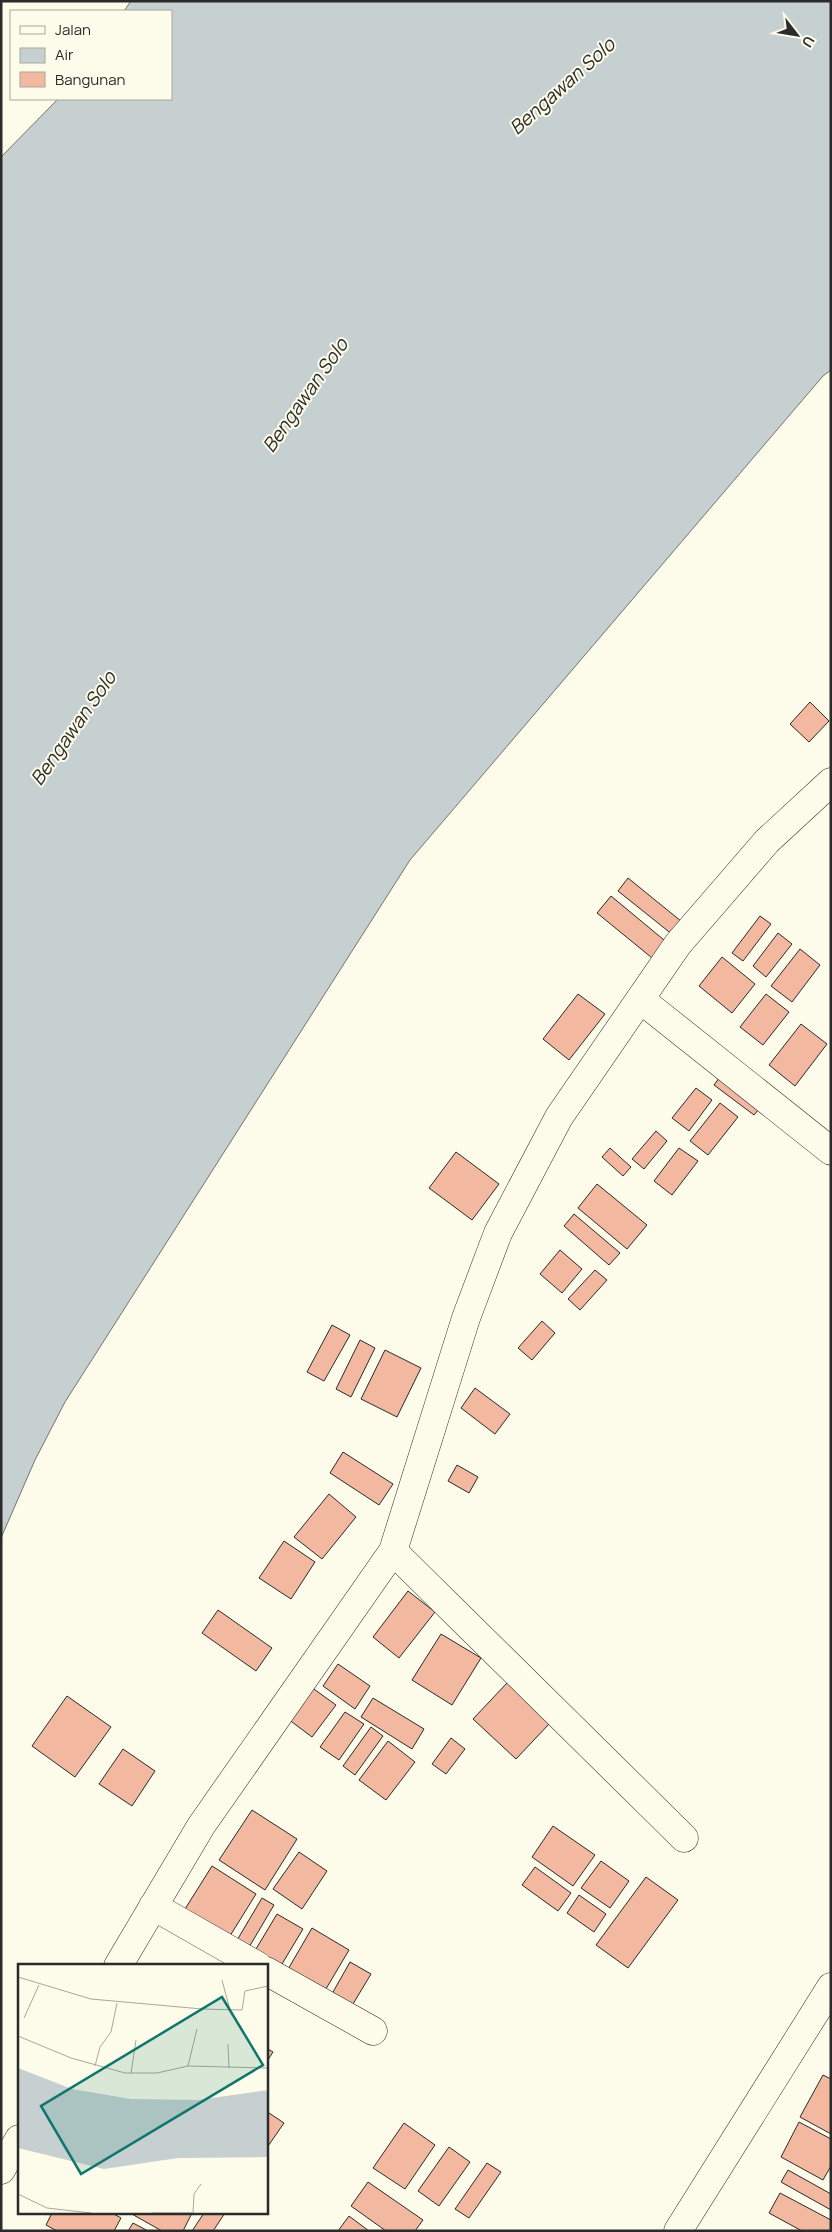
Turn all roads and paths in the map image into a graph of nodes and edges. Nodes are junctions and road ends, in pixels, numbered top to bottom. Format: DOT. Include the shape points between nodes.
graph roads {
  1 [pos="831,782"];
  2 [pos="640,1000"];
  3 [pos="831,1151"];
  4 [pos="393,1551"];
  5 [pos="684,1838"];
  6 [pos="153,1906"];
  7 [pos="119,1964"];
  8 [pos="254,1964"];
  9 [pos="268,1972"];
  10 [pos="831,1986"];
  11 [pos="373,2031"];
  12 [pos="18,2141"];
  13 [pos="1,2170"];
  14 [pos="678,2231"];
  1 -- 2 [label="street" via="761,848 678,944"];
  2 -- 3 [label="street"];
  2 -- 4 [label="street" via="559,1117 498,1233 466,1318"];
  4 -- 5 [label="street"];
  4 -- 6 [label="street" via="201,1826"];
  6 -- 7 [label="street"];
  6 -- 8 [label="street"];
  9 -- 11 [label="street"];
  10 -- 14 [label="street"];
  12 -- 13 [label="street"];
}
